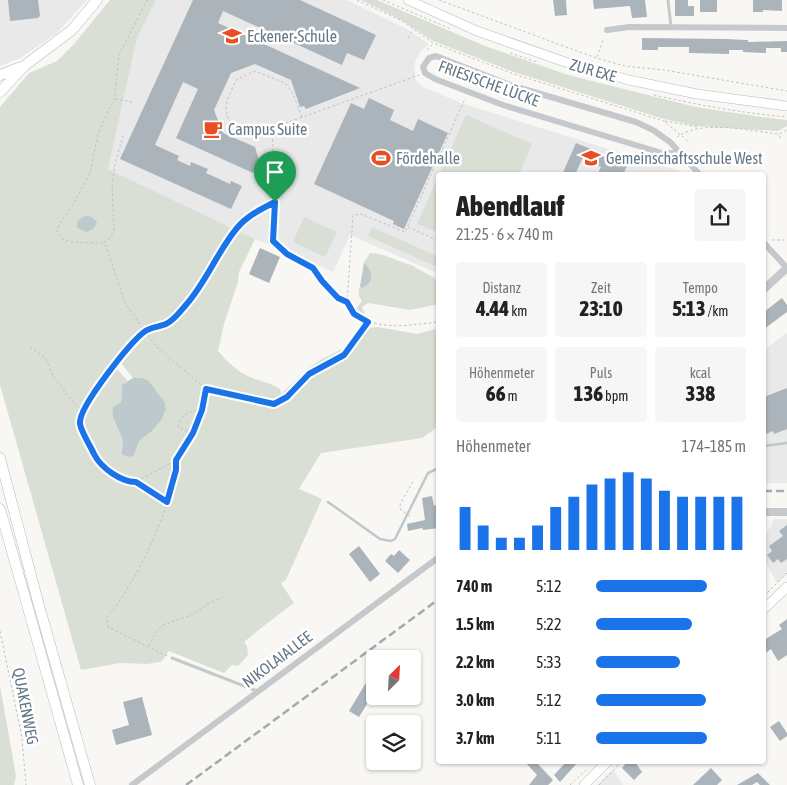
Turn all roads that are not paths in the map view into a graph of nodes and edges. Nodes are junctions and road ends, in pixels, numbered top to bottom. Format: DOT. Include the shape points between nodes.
graph roads {
  1 [pos="98,0"];
  2 [pos="408,0"];
  3 [pos="668,0"];
  4 [pos="671,28"];
  5 [pos="787,28"];
  6 [pos="607,30"];
  7 [pos="24,66"];
  8 [pos="0,75"];
  9 [pos="0,92"];
  10 [pos="787,106"];
  11 [pos="679,153"];
  12 [pos="697,172"];
  13 [pos="766,242"];
  14 [pos="787,268"];
  15 [pos="766,288"];
  16 [pos="0,458"];
  17 [pos="0,509"];
  18 [pos="766,512"];
  19 [pos="787,512"];
  20 [pos="436,559"];
  21 [pos="787,587"];
  22 [pos="766,607"];
  23 [pos="172,658"];
  24 [pos="257,691"];
  25 [pos="605,764"];
  26 [pos="78,785"];
  27 [pos="90,785"];
  28 [pos="132,785"];
  29 [pos="584,785"];
  1 -- 7 [label="highway" via="72,30"];
  2 -- 10 [label="main road, ZUR EXE" via="529,51 629,80 697,94"];
  3 -- 4 [label="lane"];
  4 -- 5 [label="street"];
  4 -- 6 [label="street"];
  7 -- 8 [label="highway"];
  7 -- 9 [label="highway"];
  11 -- 11 [label="street, FRIESISCHE LÜCKE" via="662,153 503,105 425,73 423,67 429,58 436,56 536,94 636,122 654,130"];
  11 -- 12 [label="street, FRIESISCHE LÜCKE"];
  13 -- 14 [label="street"];
  14 -- 15 [label="street"];
  16 -- 27 [label="highway"];
  17 -- 26 [label="highway"];
  18 -- 19 [label="street"];
  20 -- 24 [label="street, NIKOLAIALLEE"];
  21 -- 22 [label="main road"];
  23 -- 24 [label="lane"];
  24 -- 28 [label="street, NIKOLAIALLEE"];
  25 -- 29 [label="main road"];
}
